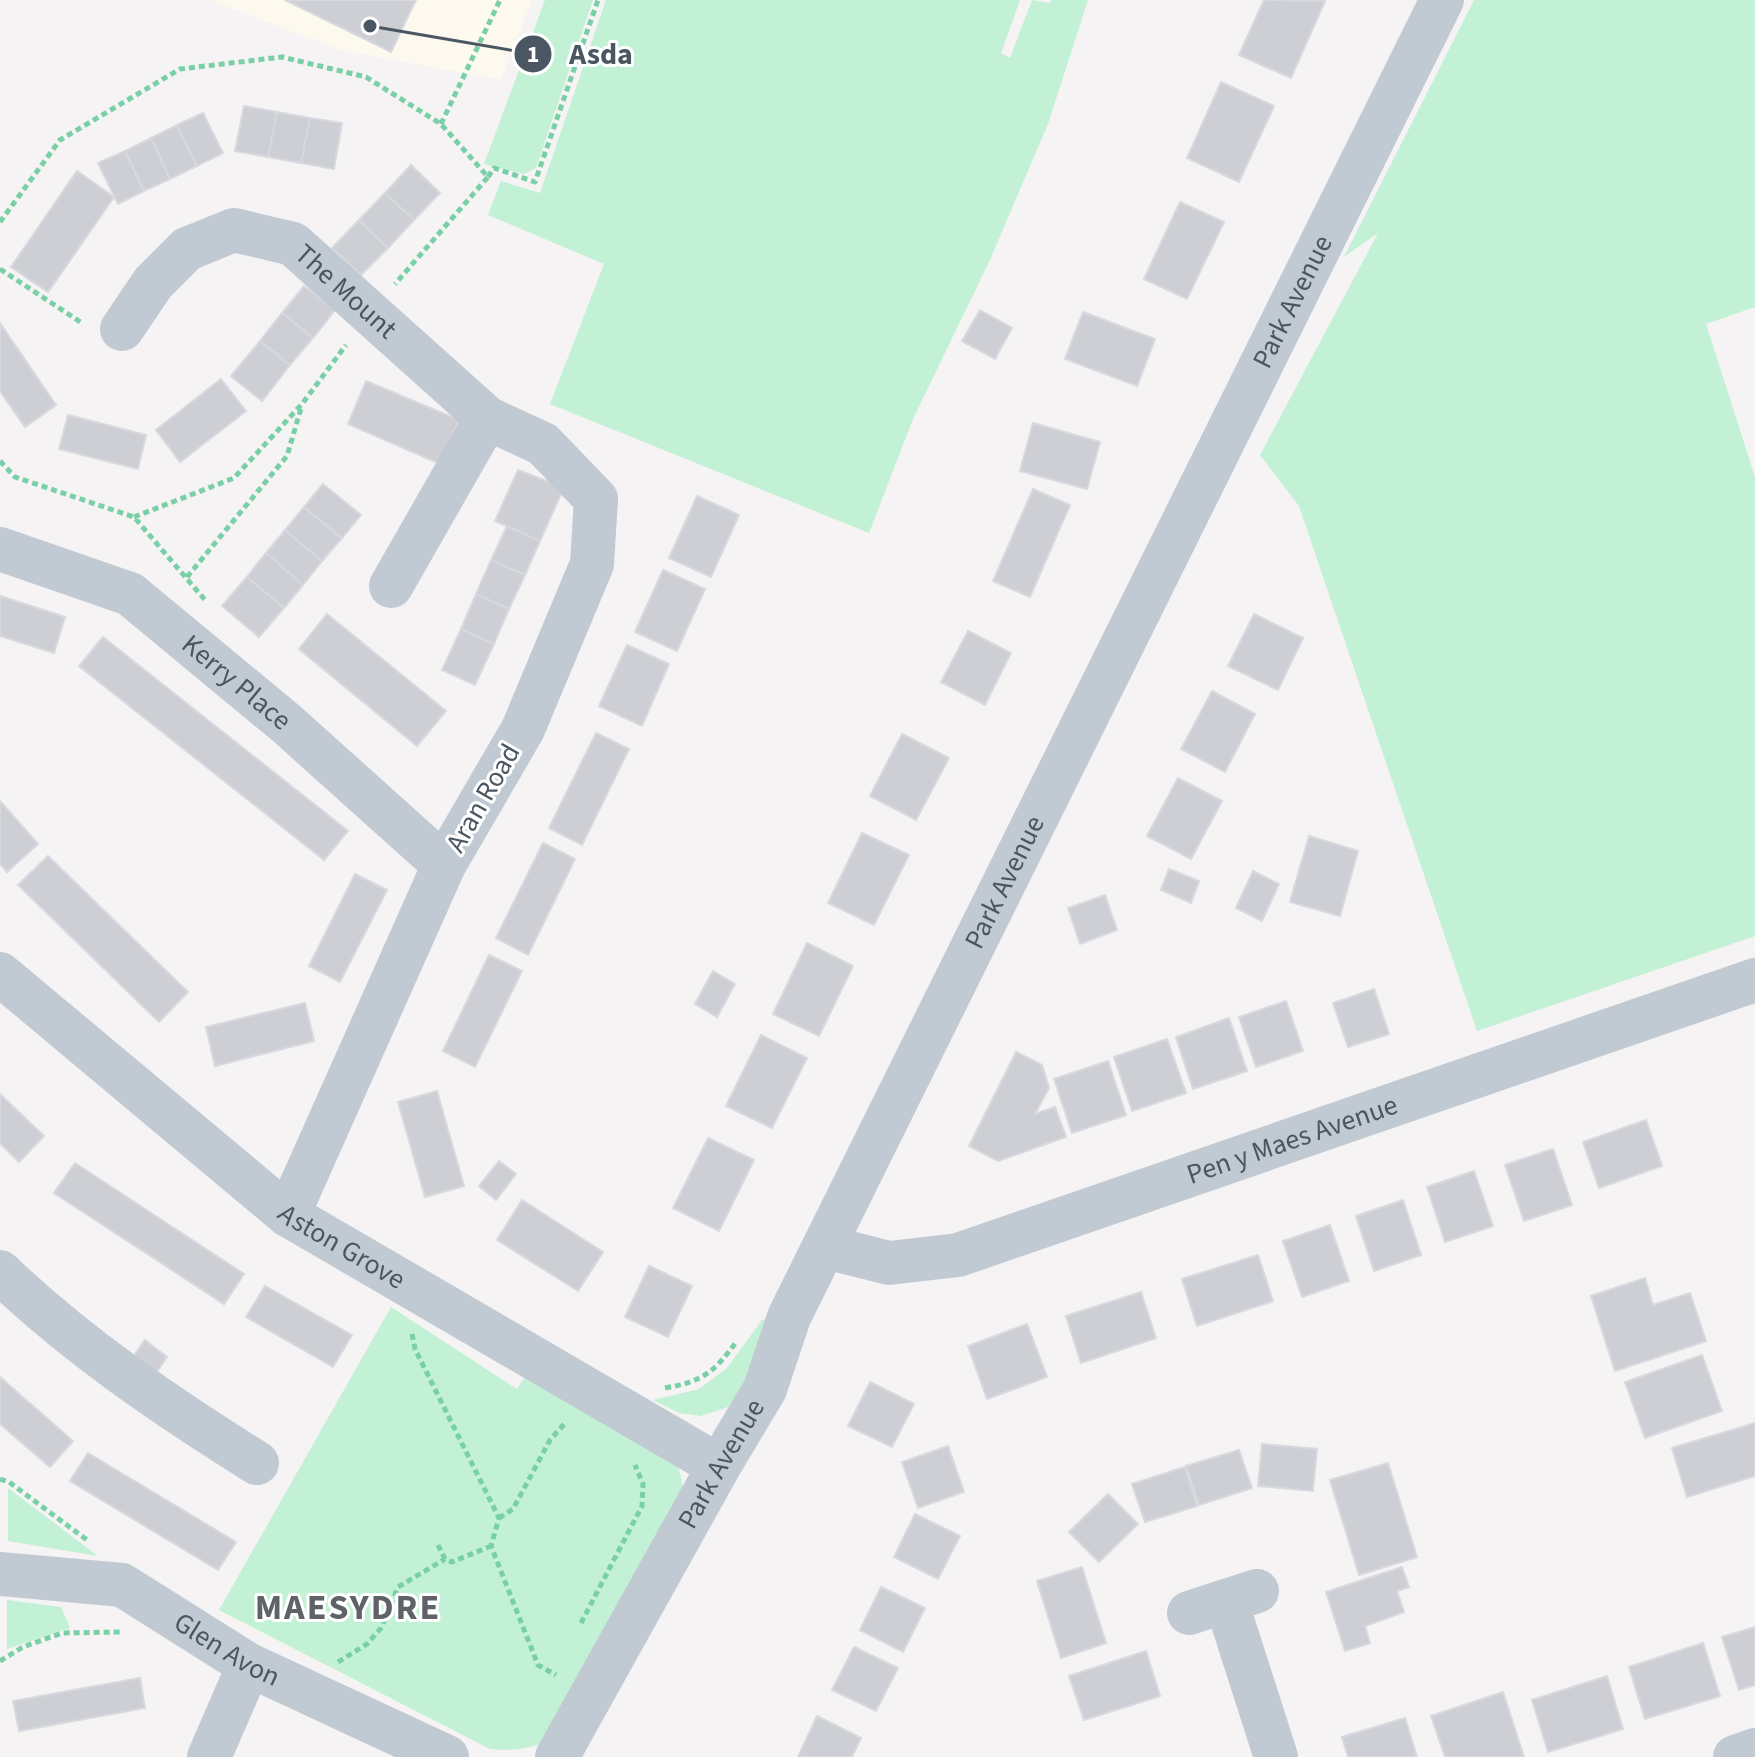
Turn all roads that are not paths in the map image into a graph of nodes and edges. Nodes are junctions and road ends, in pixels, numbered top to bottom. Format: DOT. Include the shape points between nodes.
graph roads {
  1 [pos="1442,0"];
  2 [pos="122,329"];
  3 [pos="487,418"];
  4 [pos="0,549"];
  5 [pos="391,586"];
  6 [pos="444,865"];
  7 [pos="0,974"];
  8 [pos="1755,980"];
  9 [pos="288,1215"];
  10 [pos="826,1247"];
  11 [pos="0,1272"];
  12 [pos="257,1463"];
  13 [pos="719,1466"];
  14 [pos="0,1574"];
  15 [pos="1224,1602"];
  16 [pos="249,1665"];
  17 [pos="1755,1750"];
  18 [pos="209,1757"];
  19 [pos="447,1757"];
  20 [pos="557,1757"];
  21 [pos="1276,1757"];
  22 [pos="1735,1757"];
  1 -- 10 [label="street, Park Avenue"];
  2 -- 3 [label="street, The Mount" via="153,283 187,249 234,230 293,244"];
  3 -- 5 [label="street"];
  3 -- 6 [label="street, Aran Road" via="543,444 596,499 592,564 523,729"];
  4 -- 6 [label="street, Kerry Place" via="130,594 287,724"];
  6 -- 9 [label="street, Aran Road"];
  7 -- 9 [label="street, Aston Grove"];
  8 -- 10 [label="street, Pen y Maes Avenue" via="958,1255 889,1263"];
  9 -- 13 [label="street, Aston Grove"];
  10 -- 13 [label="street, Park Avenue" via="789,1317 765,1389"];
  11 -- 12 [label="street" via="139,1387"];
  13 -- 20 [label="street, Park Avenue"];
  14 -- 16 [label="street, Glen Avon" via="122,1585"];
  15 -- 21 [label="street"];
  16 -- 18 [label="street"];
  16 -- 19 [label="street, Glen Avon"];
  17 -- 22 [label="street"];
}
